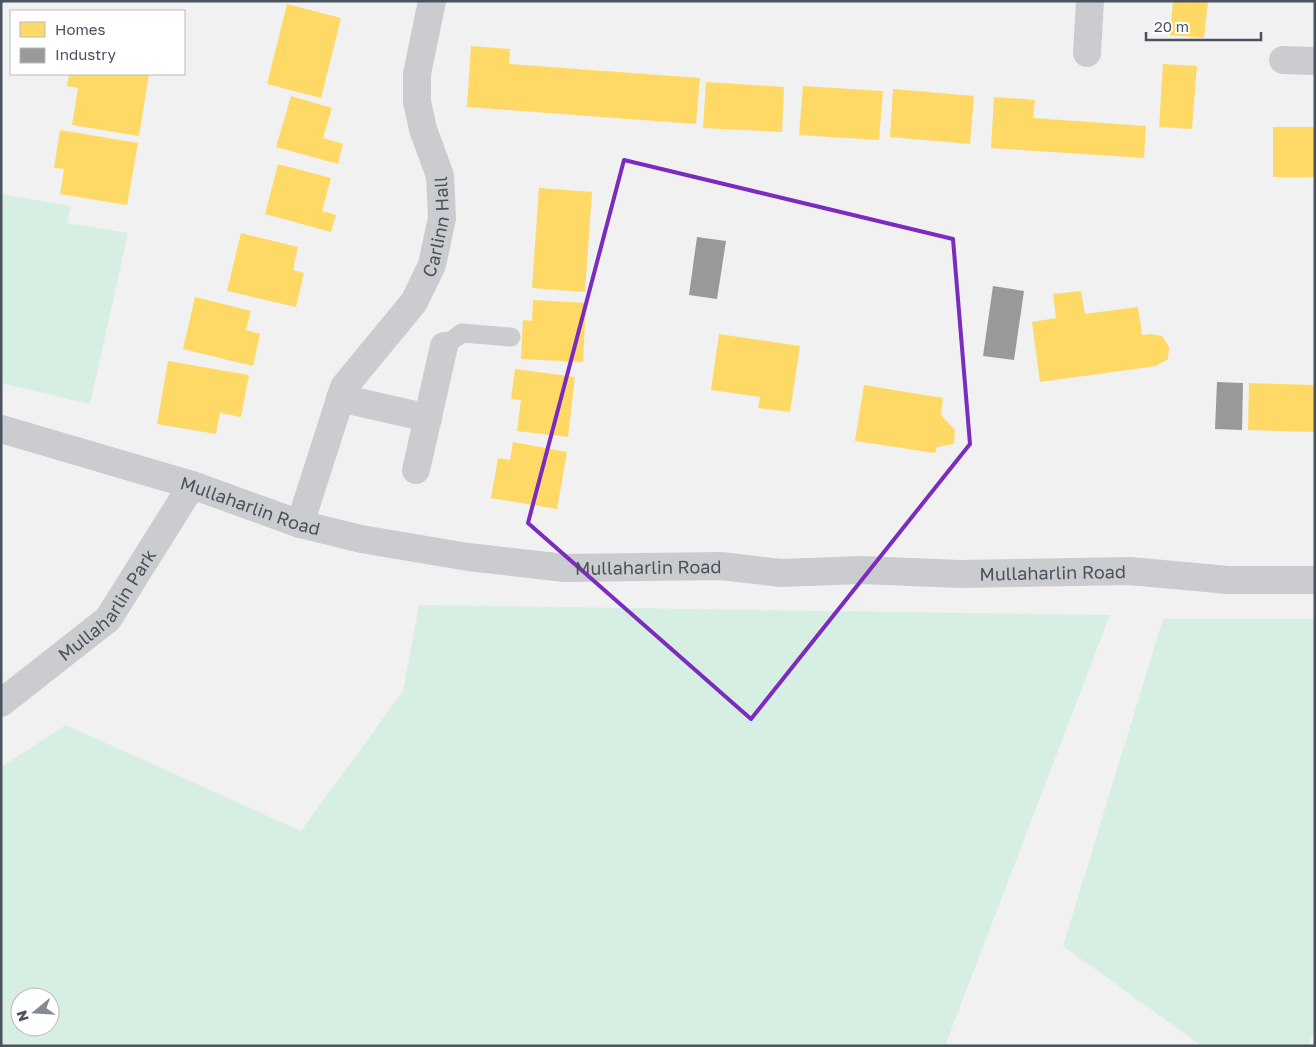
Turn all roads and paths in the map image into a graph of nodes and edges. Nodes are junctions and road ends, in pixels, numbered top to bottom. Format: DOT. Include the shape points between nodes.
graph roads {
  1 [pos="432,1"];
  2 [pos="1090,1"];
  3 [pos="1086,53"];
  4 [pos="1283,60"];
  5 [pos="1315,61"];
  6 [pos="512,337"];
  7 [pos="444,346"];
  8 [pos="340,398"];
  9 [pos="428,418"];
  10 [pos="1,428"];
  11 [pos="416,470"];
  12 [pos="192,486"];
  13 [pos="300,524"];
  14 [pos="1315,580"];
  15 [pos="1,704"];
  1 -- 8 [label="street, Carlinn Hall" via="423,38 417,102 422,129 440,176 442,218 432,265 414,302 370,352 344,387"];
  2 -- 3 [label="street"];
  4 -- 5 [label="street"];
  6 -- 7 [label="lane" via="462,334"];
  7 -- 9 [label="street"];
  8 -- 9 [label="street"];
  8 -- 13 [label="street, Carlinn Hall"];
  9 -- 11 [label="street"];
  10 -- 12 [label="street, Mullaharlin Road"];
  12 -- 13 [label="street, Mullaharlin Road"];
  12 -- 15 [label="street, Mullaharlin Park" via="108,619"];
  13 -- 14 [label="street, Mullaharlin Road" via="361,539 468,557 565,568 721,566 781,573 862,570 960,574 1130,572 1228,580"];
}
